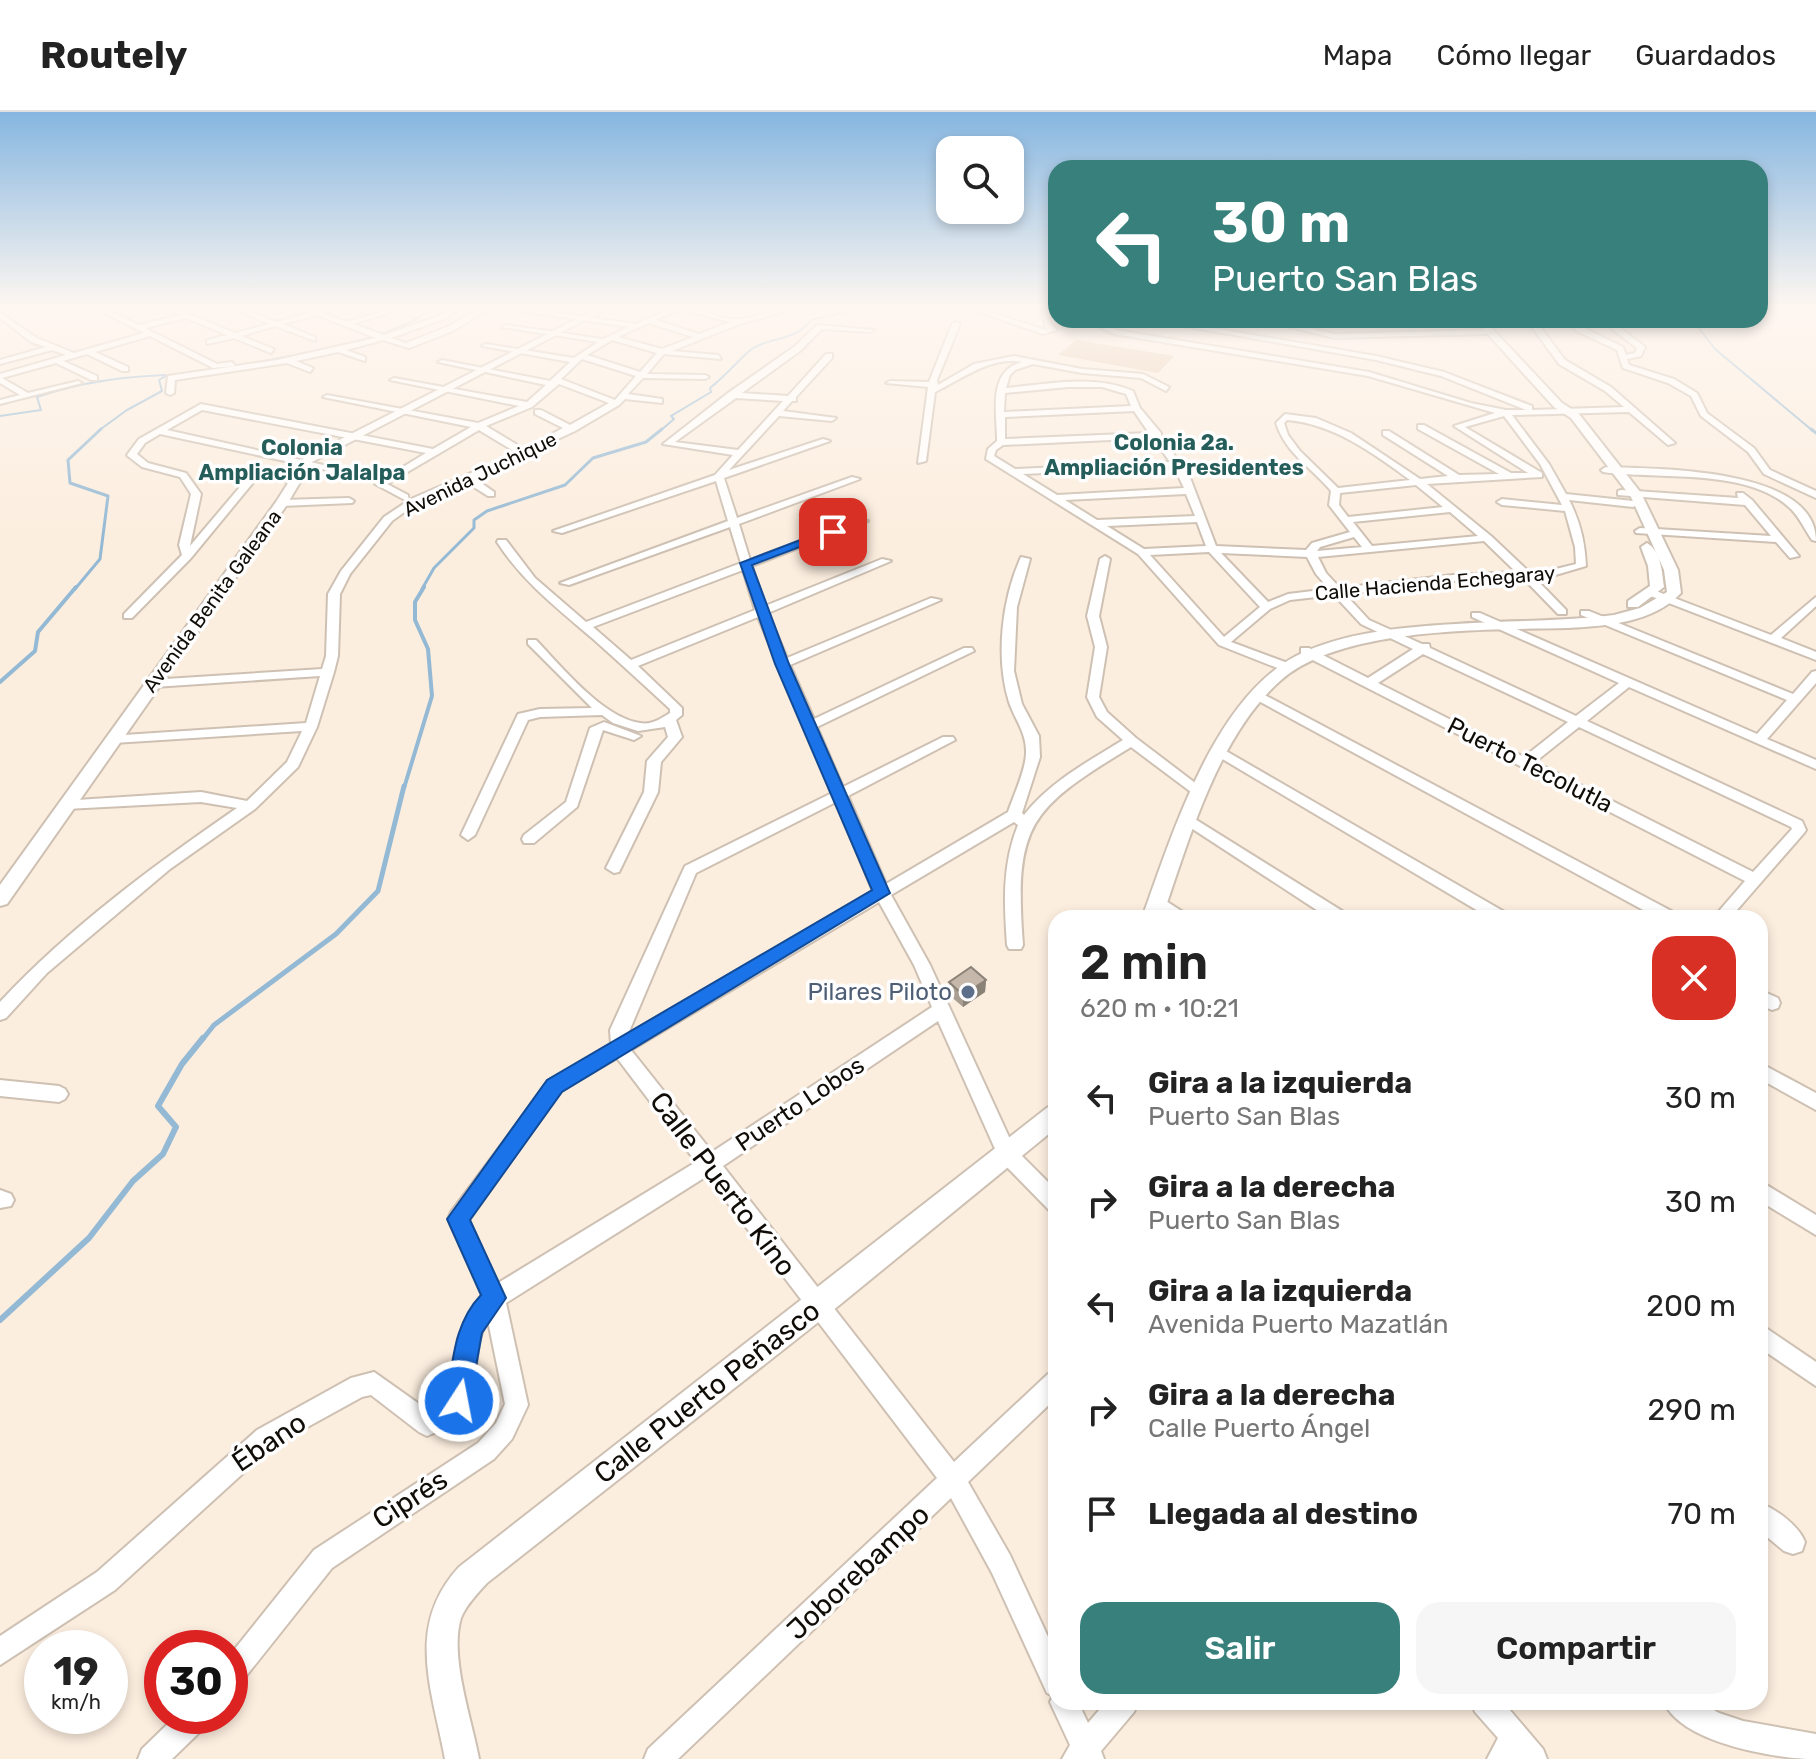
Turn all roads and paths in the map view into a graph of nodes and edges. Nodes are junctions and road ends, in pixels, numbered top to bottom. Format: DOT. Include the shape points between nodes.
graph roads {
  1 [pos="6,382"];
  2 [pos="171,382"];
  3 [pos="402,382"];
  4 [pos="461,382"];
  5 [pos="556,382"];
  6 [pos="638,382"];
  7 [pos="750,382"];
  8 [pos="807,382"];
  9 [pos="936,382"];
  10 [pos="947,382"];
  11 [pos="1003,382"];
  12 [pos="1055,382"];
  13 [pos="1153,382"];
  14 [pos="1394,382"];
  15 [pos="1464,382"];
  16 [pos="1536,382"];
  17 [pos="1592,382"];
  18 [pos="1672,382"];
  19 [pos="78,383"];
  20 [pos="890,383"];
  21 [pos="1055,387"];
  22 [pos="934,388"];
  23 [pos="1166,389"];
  24 [pos="443,391"];
  25 [pos="1002,391"];
  26 [pos="170,393"];
  27 [pos="731,395"];
  28 [pos="27,396"];
  29 [pos="327,397"];
  30 [pos="620,399"];
  31 [pos="793,399"];
  32 [pos="659,401"];
  33 [pos="0,402"];
  34 [pos="529,405"];
  35 [pos="1136,408"];
  36 [pos="1561,408"];
  37 [pos="1632,409"];
  38 [pos="1535,410"];
  39 [pos="402,412"];
  40 [pos="538,412"];
  41 [pos="779,413"];
  42 [pos="1506,413"];
  43 [pos="1002,415"];
  44 [pos="832,418"];
  45 [pos="479,426"];
  46 [pos="1421,427"];
  47 [pos="572,429"];
  48 [pos="157,431"];
  49 [pos="1386,433"];
  50 [pos="1158,435"];
  51 [pos="357,436"];
  52 [pos="826,441"];
  53 [pos="1001,442"];
  54 [pos="1671,443"];
  55 [pos="434,452"];
  56 [pos="524,453"];
  57 [pos="741,453"];
  58 [pos="308,460"];
  59 [pos="921,461"];
  60 [pos="1177,464"];
  61 [pos="1612,471"];
  62 [pos="1011,472"];
  63 [pos="1508,474"];
  64 [pos="1539,475"];
  65 [pos="368,476"];
  66 [pos="719,476"];
  67 [pos="1552,476"];
  68 [pos="465,477"];
  69 [pos="1457,478"];
  70 [pos="1721,478"];
  71 [pos="855,479"];
  72 [pos="297,481"];
  73 [pos="1418,482"];
  74 [pos="1191,491"];
  75 [pos="1336,491"];
  76 [pos="491,494"];
  77 [pos="1816,495"];
  78 [pos="1562,496"];
  79 [pos="405,497"];
  80 [pos="1053,498"];
  81 [pos="1632,499"];
  82 [pos="349,501"];
  83 [pos="1502,502"];
  84 [pos="1749,502"];
  85 [pos="282,503"];
  86 [pos="1566,508"];
  87 [pos="1451,509"];
  88 [pos="1202,519"];
  89 [pos="1344,520"];
  90 [pos="733,521"];
  91 [pos="863,521"];
  92 [pos="1094,523"];
  93 [pos="558,531"];
  94 [pos="1647,532"];
  95 [pos="1354,534"];
  96 [pos="1487,538"];
  97 [pos="1816,538"];
  98 [pos="1777,539"];
  99 [pos="502,542"];
  100 [pos="1212,549"];
  101 [pos="1370,550"];
  102 [pos="1142,552"];
  103 [pos="1310,552"];
  104 [pos="187,556"];
  105 [pos="1794,556"];
  106 [pos="1025,559"];
  107 [pos="1105,559"];
  108 [pos="886,561"];
  109 [pos="746,563"];
  110 [pos="1530,575"];
  111 [pos="565,583"];
  112 [pos="1335,591"];
  113 [pos="1652,593"];
  114 [pos="1667,599"];
  115 [pos="935,600"];
  116 [pos="1814,604"];
  117 [pos="1266,607"];
  118 [pos="761,611"];
  119 [pos="1562,612"];
  120 [pos="1585,613"];
  121 [pos="1476,615"];
  122 [pos="128,616"];
  123 [pos="1607,622"];
  124 [pos="585,626"];
  125 [pos="1496,626"];
  126 [pos="1374,628"];
  127 [pos="1401,636"];
  128 [pos="1773,639"];
  129 [pos="532,642"];
  130 [pos="1223,643"];
  131 [pos="1425,647"];
  132 [pos="968,651"];
  133 [pos="1816,656"];
  134 [pos="1303,658"];
  135 [pos="782,664"];
  136 [pos="630,665"];
  137 [pos="328,672"];
  138 [pos="1816,675"];
  139 [pos="154,683"];
  140 [pos="1369,683"];
  141 [pos="1626,683"];
  142 [pos="1259,696"];
  143 [pos="1797,697"];
  144 [pos="1816,700"];
  145 [pos="600,712"];
  146 [pos="1579,721"];
  147 [pos="809,726"];
  148 [pos="311,727"];
  149 [pos="672,727"];
  150 [pos="114,739"];
  151 [pos="948,740"];
  152 [pos="1759,740"];
  153 [pos="1131,741"];
  154 [pos="1219,751"];
  155 [pos="1526,762"];
  156 [pos="1816,765"];
  157 [pos="1200,792"];
  158 [pos="837,794"];
  159 [pos="66,804"];
  160 [pos="250,806"];
  161 [pos="1020,819"];
  162 [pos="1190,821"];
  163 [pos="468,835"];
  164 [pos="529,839"];
  165 [pos="614,868"];
  166 [pos="1755,879"];
  167 [pos="882,893"];
  168 [pos="0,899"];
  169 [pos="1155,910"];
  170 [pos="1329,910"];
  171 [pos="1488,910"];
  172 [pos="1656,910"];
  173 [pos="1728,910"];
  174 [pos="1015,945"];
  175 [pos="941,1010"];
  176 [pos="0,1013"];
  177 [pos="620,1048"];
  178 [pos="1768,1075"];
  179 [pos="0,1088"];
  180 [pos="59,1094"];
  181 [pos="1816,1102"];
  182 [pos="1048,1121"];
  183 [pos="1007,1154"];
  184 [pos="708,1165"];
  185 [pos="1768,1195"];
  186 [pos="1048,1196"];
  187 [pos="1816,1226"];
  188 [pos="494,1298"];
  189 [pos="817,1307"];
  190 [pos="1768,1341"];
  191 [pos="1816,1375"];
  192 [pos="1048,1390"];
  193 [pos="955,1482"];
  194 [pos="1768,1522"];
  195 [pos="1793,1542"];
  196 [pos="0,1652"];
  197 [pos="248,1653"];
  198 [pos="1048,1667"];
  199 [pos="1067,1710"];
  200 [pos="1118,1710"];
  201 [pos="1489,1710"];
  202 [pos="1691,1710"];
  203 [pos="178,1734"];
  204 [pos="1508,1748"];
  205 [pos="1816,1748"];
  206 [pos="1084,1755"];
  207 [pos="152,1759"];
  208 [pos="462,1759"];
  209 [pos="658,1759"];
  210 [pos="1533,1759"];
  1 -- 28 [label="street"];
  2 -- 26 [label="street"];
  3 -- 24 [label="street"];
  4 -- 24 [label="street"];
  5 -- 30 [label="street"];
  5 -- 34 [label="street"];
  6 -- 30 [label="street, Avenida Juchique"];
  7 -- 27 [label="street"];
  8 -- 31 [label="street"];
  9 -- 22 [label="street"];
  10 -- 22 [label="street"];
  11 -- 25 [label="street"];
  12 -- 21 [label="street"];
  13 -- 23 [label="street"];
  14 -- 42 [label="street"];
  15 -- 38 [label="street"];
  16 -- 36 [label="street"];
  17 -- 37 [label="street"];
  18 -- 77 [label="street" via="1694,395 1704,414 1751,450 1767,472"];
  19 -- 28 [label="street"];
  20 -- 22 [label="street"];
  21 -- 25 [label="street"];
  21 -- 35 [label="street" via="1120,388 1130,393"];
  22 -- 59 [label="street"];
  24 -- 34 [label="street"];
  24 -- 39 [label="street"];
  25 -- 43 [label="street"];
  27 -- 31 [label="street"];
  27 -- 57 [label="street" via="667,444"];
  28 -- 33 [label="street"];
  29 -- 39 [label="street"];
  30 -- 32 [label="street"];
  30 -- 47 [label="street, Avenida Juchique"];
  31 -- 41 [label="street"];
  34 -- 45 [label="street"];
  35 -- 43 [label="street"];
  35 -- 50 [label="street"];
  36 -- 37 [label="street"];
  36 -- 38 [label="street"];
  36 -- 61 [label="street"];
  37 -- 54 [label="street"];
  38 -- 42 [label="street"];
  39 -- 45 [label="street"];
  39 -- 51 [label="street"];
  40 -- 47 [label="street"];
  41 -- 44 [label="street"];
  41 -- 57 [label="street"];
  42 -- 64 [label="street" via="1458,426"];
  42 -- 67 [label="street, Calle Hacienda Echegaray"];
  43 -- 53 [label="street"];
  45 -- 55 [label="street"];
  45 -- 56 [label="street"];
  46 -- 63 [label="street"];
  47 -- 56 [label="street, Avenida Juchique"];
  48 -- 51 [label="street" via="203,406"];
  48 -- 58 [label="street"];
  48 -- 104 [label="street" via="132,455 145,465 183,475 196,494 184,545"];
  49 -- 69 [label="street"];
  50 -- 53 [label="street"];
  50 -- 60 [label="street"];
  51 -- 55 [label="street"];
  51 -- 58 [label="street"];
  52 -- 66 [label="street"];
  53 -- 62 [label="street" via="989,457"];
  55 -- 79 [label="street" via="380,484"];
  56 -- 68 [label="street, Avenida Juchique"];
  57 -- 66 [label="street"];
  58 -- 65 [label="street"];
  58 -- 72 [label="street, Avenida Benita Galeana"];
  60 -- 62 [label="street"];
  60 -- 74 [label="street"];
  61 -- 70 [label="street"];
  61 -- 81 [label="street"];
  62 -- 80 [label="street"];
  63 -- 64 [label="street"];
  63 -- 69 [label="street"];
  64 -- 67 [label="street"];
  66 -- 90 [label="street"];
  66 -- 93 [label="street"];
  67 -- 78 [label="street, Calle Hacienda Echegaray"];
  68 -- 76 [label="street"];
  68 -- 137 [label="street, Avenida Juchique" via="388,519 345,573 333,603"];
  69 -- 73 [label="street"];
  70 -- 84 [label="street"];
  70 -- 97 [label="street" via="1792,504"];
  71 -- 90 [label="street"];
  72 -- 85 [label="street, Avenida Benita Galeana"];
  72 -- 104 [label="street" via="253,477"];
  73 -- 75 [label="street"];
  73 -- 75 [label="street" via="1325,423 1299,416 1281,420 1297,456"];
  73 -- 87 [label="street"];
  74 -- 80 [label="street"];
  74 -- 88 [label="street"];
  75 -- 89 [label="street" via="1334,505"];
  78 -- 81 [label="street"];
  78 -- 86 [label="street, Calle Hacienda Echegaray"];
  80 -- 92 [label="street"];
  81 -- 84 [label="street"];
  81 -- 94 [label="street"];
  82 -- 85 [label="street"];
  83 -- 86 [label="street"];
  84 -- 98 [label="street"];
  85 -- 139 [label="street, Avenida Benita Galeana"];
  86 -- 110 [label="street, Calle Hacienda Echegaray" via="1581,566"];
  87 -- 89 [label="street"];
  87 -- 96 [label="street"];
  88 -- 92 [label="street"];
  88 -- 100 [label="street"];
  89 -- 95 [label="street"];
  90 -- 109 [label="street"];
  90 -- 111 [label="street"];
  91 -- 109 [label="street"];
  92 -- 102 [label="street"];
  94 -- 98 [label="street"];
  94 -- 113 [label="street" via="1658,579"];
  94 -- 114 [label="street" via="1675,583"];
  95 -- 101 [label="street"];
  95 -- 103 [label="street" via="1316,545"];
  96 -- 101 [label="street"];
  96 -- 110 [label="street"];
  98 -- 105 [label="street"];
  99 -- 124 [label="street" via="535,588"];
  100 -- 102 [label="street"];
  100 -- 103 [label="street"];
  100 -- 117 [label="street"];
  101 -- 103 [label="street"];
  102 -- 130 [label="street"];
  103 -- 112 [label="street"];
  104 -- 122 [label="street"];
  106 -- 161 [label="street" via="1011,607 1008,671 1032,736"];
  107 -- 153 [label="street" via="1093,616 1101,647 1093,697 1102,714"];
  108 -- 118 [label="street"];
  109 -- 118 [label="street"];
  109 -- 124 [label="street"];
  110 -- 112 [label="street, Calle Hacienda Echegaray"];
  110 -- 119 [label="street"];
  112 -- 117 [label="street, Calle Hacienda Echegaray" via="1288,597"];
  112 -- 126 [label="street"];
  113 -- 114 [label="street"];
  113 -- 120 [label="street" via="1620,609"];
  114 -- 123 [label="street" via="1633,617"];
  114 -- 128 [label="street"];
  115 -- 135 [label="street"];
  116 -- 128 [label="street"];
  117 -- 130 [label="street, Calle Hacienda Echegaray"];
  118 -- 135 [label="street"];
  118 -- 136 [label="street"];
  119 -- 120 [label="street"];
  119 -- 121 [label="street"];
  120 -- 123 [label="street"];
  121 -- 125 [label="street"];
  121 -- 126 [label="street"];
  123 -- 125 [label="street"];
  123 -- 143 [label="street"];
  124 -- 136 [label="street"];
  125 -- 127 [label="street"];
  125 -- 141 [label="street"];
  126 -- 127 [label="street"];
  126 -- 134 [label="street" via="1340,632"];
  127 -- 131 [label="street"];
  127 -- 134 [label="street" via="1350,641"];
  128 -- 133 [label="street"];
  129 -- 145 [label="street"];
  130 -- 134 [label="street, Puerto Tecolutla"];
  131 -- 140 [label="street"];
  131 -- 146 [label="street"];
  132 -- 147 [label="street"];
  134 -- 140 [label="street, Puerto Tecolutla"];
  134 -- 142 [label="street"];
  135 -- 147 [label="street"];
  136 -- 149 [label="street" via="676,708"];
  137 -- 139 [label="street"];
  137 -- 148 [label="street, Avenida Juchique"];
  138 -- 143 [label="street"];
  139 -- 150 [label="street, Avenida Benita Galeana"];
  140 -- 155 [label="street, Puerto Tecolutla"];
  141 -- 146 [label="street"];
  141 -- 152 [label="street"];
  142 -- 154 [label="street"];
  142 -- 172 [label="street"];
  143 -- 144 [label="street"];
  143 -- 152 [label="street"];
  145 -- 149 [label="street" via="643,728"];
  145 -- 163 [label="street" via="523,717"];
  146 -- 155 [label="street"];
  146 -- 166 [label="street" via="1797,824 1799,830"];
  147 -- 158 [label="street"];
  148 -- 150 [label="street"];
  148 -- 160 [label="street, Avenida Juchique" via="293,764"];
  149 -- 164 [label="street" via="644,737 597,728 572,804"];
  149 -- 165 [label="street" via="675,737 654,761 651,792"];
  150 -- 159 [label="street, Avenida Benita Galeana"];
  151 -- 158 [label="street"];
  152 -- 156 [label="street"];
  153 -- 157 [label="street"];
  153 -- 161 [label="street" via="1058,787"];
  154 -- 157 [label="street"];
  154 -- 171 [label="street"];
  155 -- 166 [label="street, Puerto Tecolutla"];
  157 -- 162 [label="street"];
  158 -- 167 [label="street"];
  158 -- 177 [label="street" via="690,870 619,1030"];
  159 -- 160 [label="street" via="201,797"];
  159 -- 168 [label="street, Avenida Benita Galeana"];
  160 -- 176 [label="street, Avenida Juchique" via="165,865 41,969"];
  161 -- 167 [label="street"];
  161 -- 174 [label="street" via="1012,869"];
  162 -- 169 [label="street"];
  162 -- 170 [label="street"];
  166 -- 173 [label="street"];
  167 -- 175 [label="street"];
  167 -- 177 [label="street"];
  175 -- 183 [label="street"];
  175 -- 184 [label="street, Puerto Lobos"];
  177 -- 184 [label="street, Calle Puerto Kino"];
  177 -- 188 [label="street, Ciprés" via="555,1086 458,1219"];
  178 -- 181 [label="street"];
  179 -- 180 [label="street"];
  182 -- 183 [label="street, Calle Puerto Peñasco"];
  183 -- 186 [label="street"];
  183 -- 189 [label="street, Calle Puerto Peñasco"];
  184 -- 188 [label="street, Puerto Lobos"];
  184 -- 189 [label="street, Calle Puerto Kino"];
  185 -- 187 [label="street"];
  188 -- 196 [label="street, Ébano" via="470,1331 459,1401 444,1420 427,1424 374,1383 359,1386 265,1438 106,1581"];
  188 -- 197 [label="street, Ciprés" via="517,1405 504,1431 486,1451 323,1559"];
  189 -- 193 [label="street, Calle Puerto Kino"];
  189 -- 208 [label="street, Calle Puerto Peñasco" via="459,1589 444,1620 443,1651"];
  190 -- 191 [label="street"];
  192 -- 193 [label="street, Joborebampo"];
  193 -- 198 [label="street, Calle Puerto Kino" via="1001,1564"];
  193 -- 209 [label="street, Joborebampo"];
  194 -- 195 [label="street"];
  199 -- 206 [label="street"];
  200 -- 206 [label="street"];
  201 -- 204 [label="street"];
  202 -- 205 [label="street" via="1722,1729 1757,1740"];
  203 -- 207 [label="street"];
  204 -- 210 [label="street"];
}
